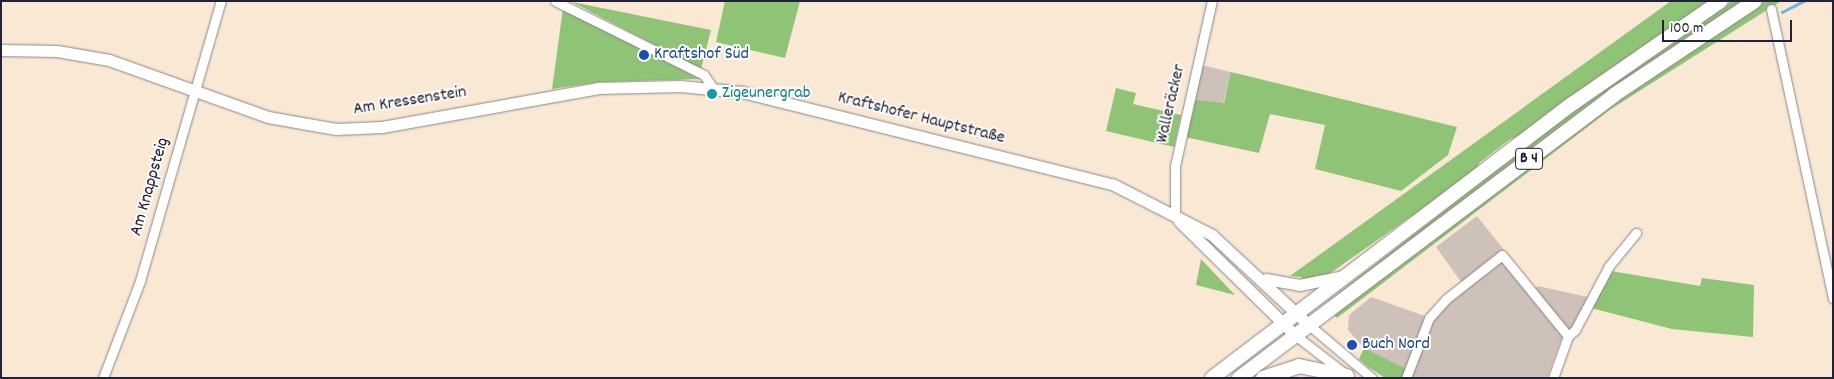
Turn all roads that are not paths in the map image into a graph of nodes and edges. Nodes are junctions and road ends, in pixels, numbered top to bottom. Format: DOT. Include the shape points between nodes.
graph roads {
  1 [pos="221,1"];
  2 [pos="555,1"];
  3 [pos="1212,1"];
  4 [pos="1721,1"];
  5 [pos="1755,1"];
  6 [pos="1771,9"];
  7 [pos="1,50"];
  8 [pos="713,88"];
  9 [pos="196,90"];
  10 [pos="1175,216"];
  11 [pos="1636,233"];
  12 [pos="1344,276"];
  13 [pos="1262,277"];
  14 [pos="1833,298"];
  15 [pos="1297,312"];
  16 [pos="1282,324"];
  17 [pos="1309,325"];
  18 [pos="1295,335"];
  19 [pos="1568,336"];
  20 [pos="1348,377"];
  21 [pos="103,378"];
  22 [pos="1212,378"];
  23 [pos="1239,378"];
  24 [pos="1263,378"];
  25 [pos="1372,378"];
  26 [pos="1406,378"];
  27 [pos="1553,378"];
  1 -- 9 [label="street, Am Knappsteig"];
  2 -- 8 [label="street" via="704,75"];
  3 -- 10 [label="street, Walleräcker" via="1175,166"];
  4 -- 12 [label="main road, B 4" via="1601,83"];
  5 -- 17 [label="main road, B 4" via="1621,90"];
  6 -- 14 [label="street"];
  7 -- 9 [label="street, Am Kressenstein" via="92,56"];
  8 -- 9 [label="street, Am Kressenstein" via="598,88 352,130 290,123"];
  8 -- 10 [label="street, Kraftshofer Hauptstraße" via="1096,179"];
  9 -- 21 [label="street, Am Knappsteig" via="140,281"];
  10 -- 13 [label="street, Kraftshofer Hauptstraße" via="1204,229"];
  10 -- 16 [label="street, Kraftshofer Hauptstraße"];
  11 -- 19 [label="street" via="1609,266 1575,330"];
  12 -- 13 [label="street" via="1299,285"];
  12 -- 15 [label="main road, B 4"];
  13 -- 15 [label="street, Kraftshofer Hauptstraße"];
  15 -- 16 [label="main road, B 4"];
  15 -- 17 [label="street, Kraftshofer Hauptstraße"];
  16 -- 18 [label="street, Kraftshofer Hauptstraße"];
  16 -- 22 [label="main road, B 4"];
  17 -- 18 [label="main road, B 4"];
  17 -- 25 [label="street"];
  18 -- 20 [label="street"];
  18 -- 23 [label="main road, B 4"];
  19 -- 26 [label="street" via="1502,255 1446,299 1429,318"];
  19 -- 27 [label="street"];
  20 -- 24 [label="main road" via="1299,366"];
}
